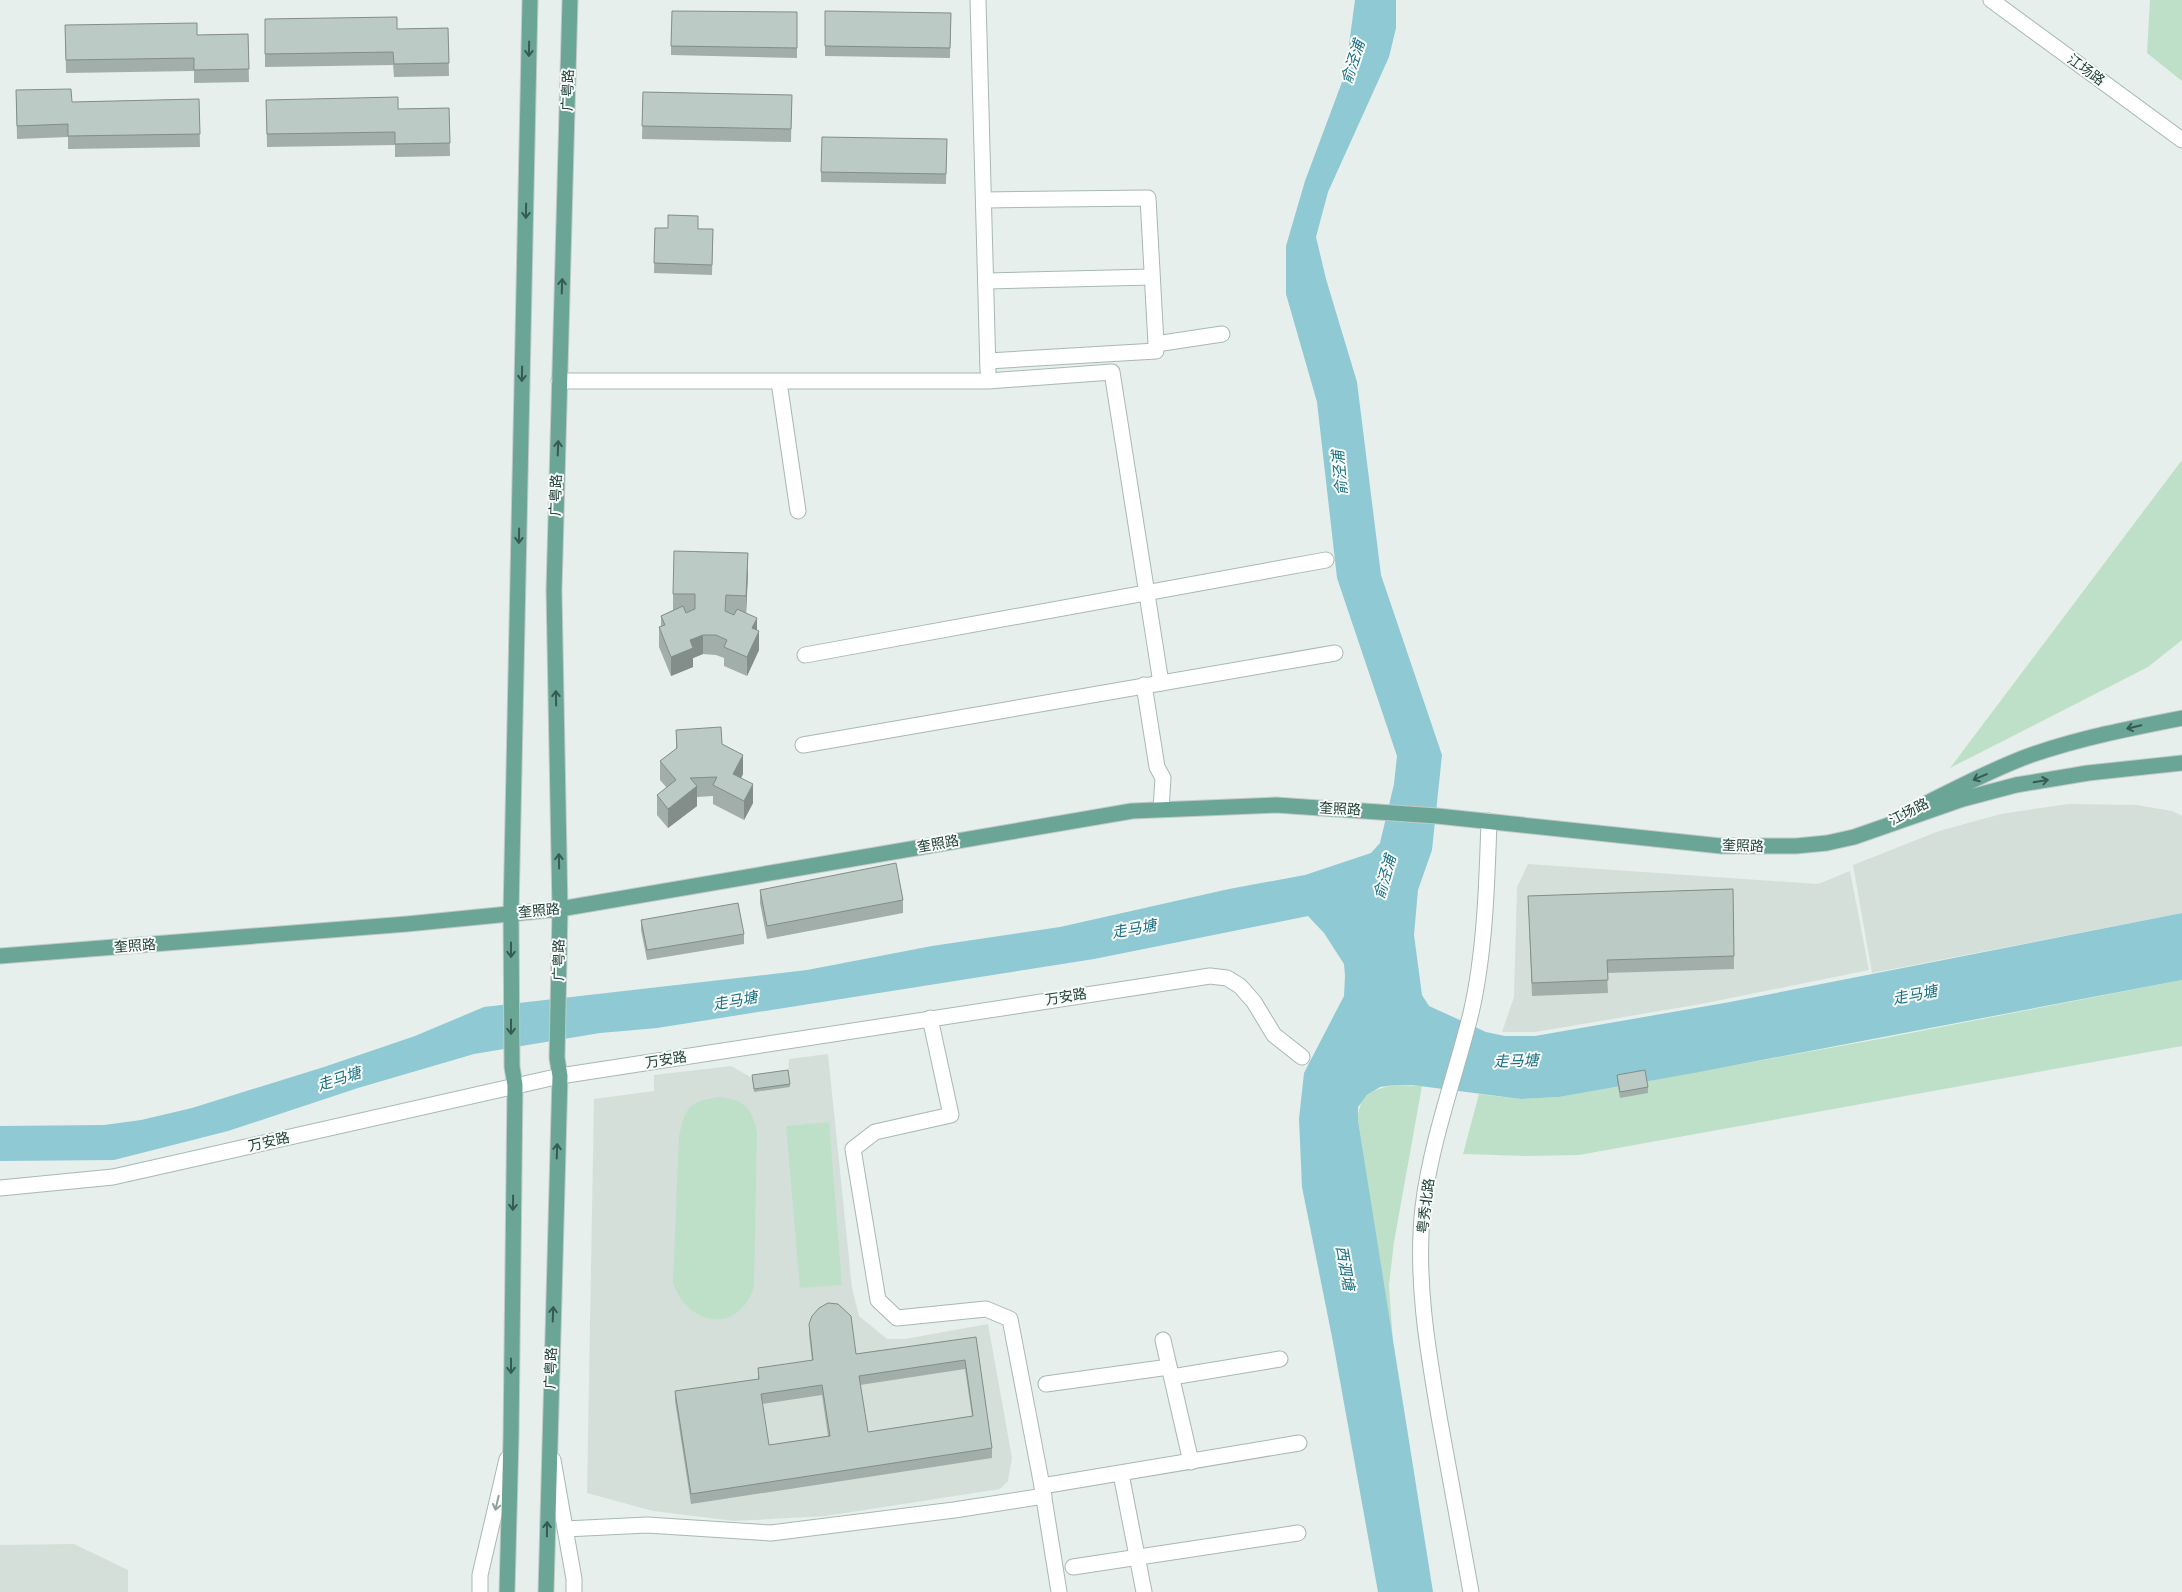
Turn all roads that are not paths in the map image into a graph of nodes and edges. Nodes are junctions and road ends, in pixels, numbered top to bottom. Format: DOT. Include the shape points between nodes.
graph roads {
  1 [pos="530,0"];
  2 [pos="570,0"];
  3 [pos="978,0"];
  4 [pos="1991,0"];
  5 [pos="2182,140"];
  6 [pos="984,200"];
  7 [pos="1152,277"];
  8 [pos="986,281"];
  9 [pos="1222,334"];
  10 [pos="1156,344"];
  11 [pos="988,360"];
  12 [pos="559,381"];
  13 [pos="988,381"];
  14 [pos="779,382"];
  15 [pos="798,511"];
  16 [pos="1326,560"];
  17 [pos="1147,591"];
  18 [pos="1335,653"];
  19 [pos="805,655"];
  20 [pos="1161,683"];
  21 [pos="1144,685"];
  22 [pos="2182,718"];
  23 [pos="803,745"];
  24 [pos="2182,763"];
  25 [pos="1161,810"];
  26 [pos="1489,821"];
  27 [pos="1876,828"];
  28 [pos="560,909"];
  29 [pos="511,913"];
  30 [pos="0,956"];
  31 [pos="930,1018"];
  32 [pos="1302,1057"];
  33 [pos="560,1076"];
  34 [pos="515,1085"];
  35 [pos="0,1188"];
  36 [pos="1164,1340"];
  37 [pos="1280,1359"];
  38 [pos="1170,1372"];
  39 [pos="1046,1384"];
  40 [pos="512,1438"];
  41 [pos="549,1438"];
  42 [pos="1299,1443"];
  43 [pos="1191,1462"];
  44 [pos="1122,1474"];
  45 [pos="1043,1491"];
  46 [pos="565,1529"];
  47 [pos="1298,1533"];
  48 [pos="1138,1557"];
  49 [pos="1073,1567"];
  50 [pos="508,1584"];
  51 [pos="546,1585"];
  52 [pos="480,1592"];
  53 [pos="574,1592"];
  54 [pos="1059,1592"];
  55 [pos="1144,1592"];
  56 [pos="1471,1592"];
  1 -- 29 [label="main road, one-way"];
  12 -- 2 [label="main road, 广粤路, one-way"];
  3 -- 6 [label="street"];
  4 -- 5 [label="street, 江场路"];
  6 -- 7 [label="street" via="1148,198"];
  6 -- 8 [label="street"];
  7 -- 8 [label="street"];
  7 -- 10 [label="street"];
  8 -- 11 [label="street"];
  9 -- 10 [label="street"];
  10 -- 11 [label="street" via="1156,351"];
  11 -- 13 [label="street"];
  12 -- 14 [label="street"];
  28 -- 12 [label="main road, 广粤路, one-way" via="554,592"];
  13 -- 14 [label="street"];
  13 -- 17 [label="street" via="1112,372"];
  14 -- 15 [label="street"];
  16 -- 17 [label="street"];
  17 -- 19 [label="street"];
  17 -- 20 [label="street"];
  18 -- 20 [label="street"];
  20 -- 21 [label="street"];
  21 -- 23 [label="street"];
  21 -- 25 [label="street" via="1157,768 1163,778"];
  22 -- 27 [label="main road, 江场路, one-way" via="2085,739 2030,756"];
  27 -- 24 [label="main road, 江场路, one-way" via="2016,785"];
  25 -- 26 [label="main road, 奎照路" via="1276,805"];
  25 -- 28 [label="main road, 奎照路" via="1132,811"];
  26 -- 27 [label="main road, 奎照路" via="1721,846 1762,847 1827,843"];
  26 -- 56 [label="street, 粤秀北路" via="1487,888 1471,1011 1423,1207 1421,1255 1426,1342"];
  28 -- 29 [label="main road, 奎照路"];
  28 -- 33 [label="main road, 广粤路" via="557,1058"];
  29 -- 30 [label="main road, 奎照路"];
  29 -- 34 [label="main road, one-way" via="512,1067"];
  31 -- 32 [label="street, 万安路" via="1210,976 1227,978 1240,986 1274,1035"];
  31 -- 33 [label="street, 万安路"];
  31 -- 45 [label="street" via="951,1115 875,1132 852,1149 878,1300 897,1318 986,1309 1010,1320"];
  33 -- 34 [label="street, 万安路"];
  41 -- 33 [label="main road, 广粤路, one-way"];
  34 -- 35 [label="street, 万安路" via="113,1177"];
  34 -- 40 [label="main road, one-way"];
  36 -- 38 [label="street"];
  37 -- 38 [label="street"];
  38 -- 39 [label="street"];
  38 -- 43 [label="street"];
  40 -- 50 [label="main road"];
  40 -- 52 [label="street, one-way" via="480,1575"];
  41 -- 46 [label="street, 广粤路"];
  51 -- 41 [label="main road, 广粤路, one-way"];
  42 -- 43 [label="street"];
  43 -- 44 [label="street"];
  44 -- 45 [label="street"];
  44 -- 48 [label="street"];
  45 -- 46 [label="street" via="954,1510 771,1533 647,1525"];
  45 -- 54 [label="street"];
  46 -- 53 [label="street, 广粤路"];
  47 -- 48 [label="street"];
  48 -- 49 [label="street"];
  48 -- 55 [label="street"];
}
